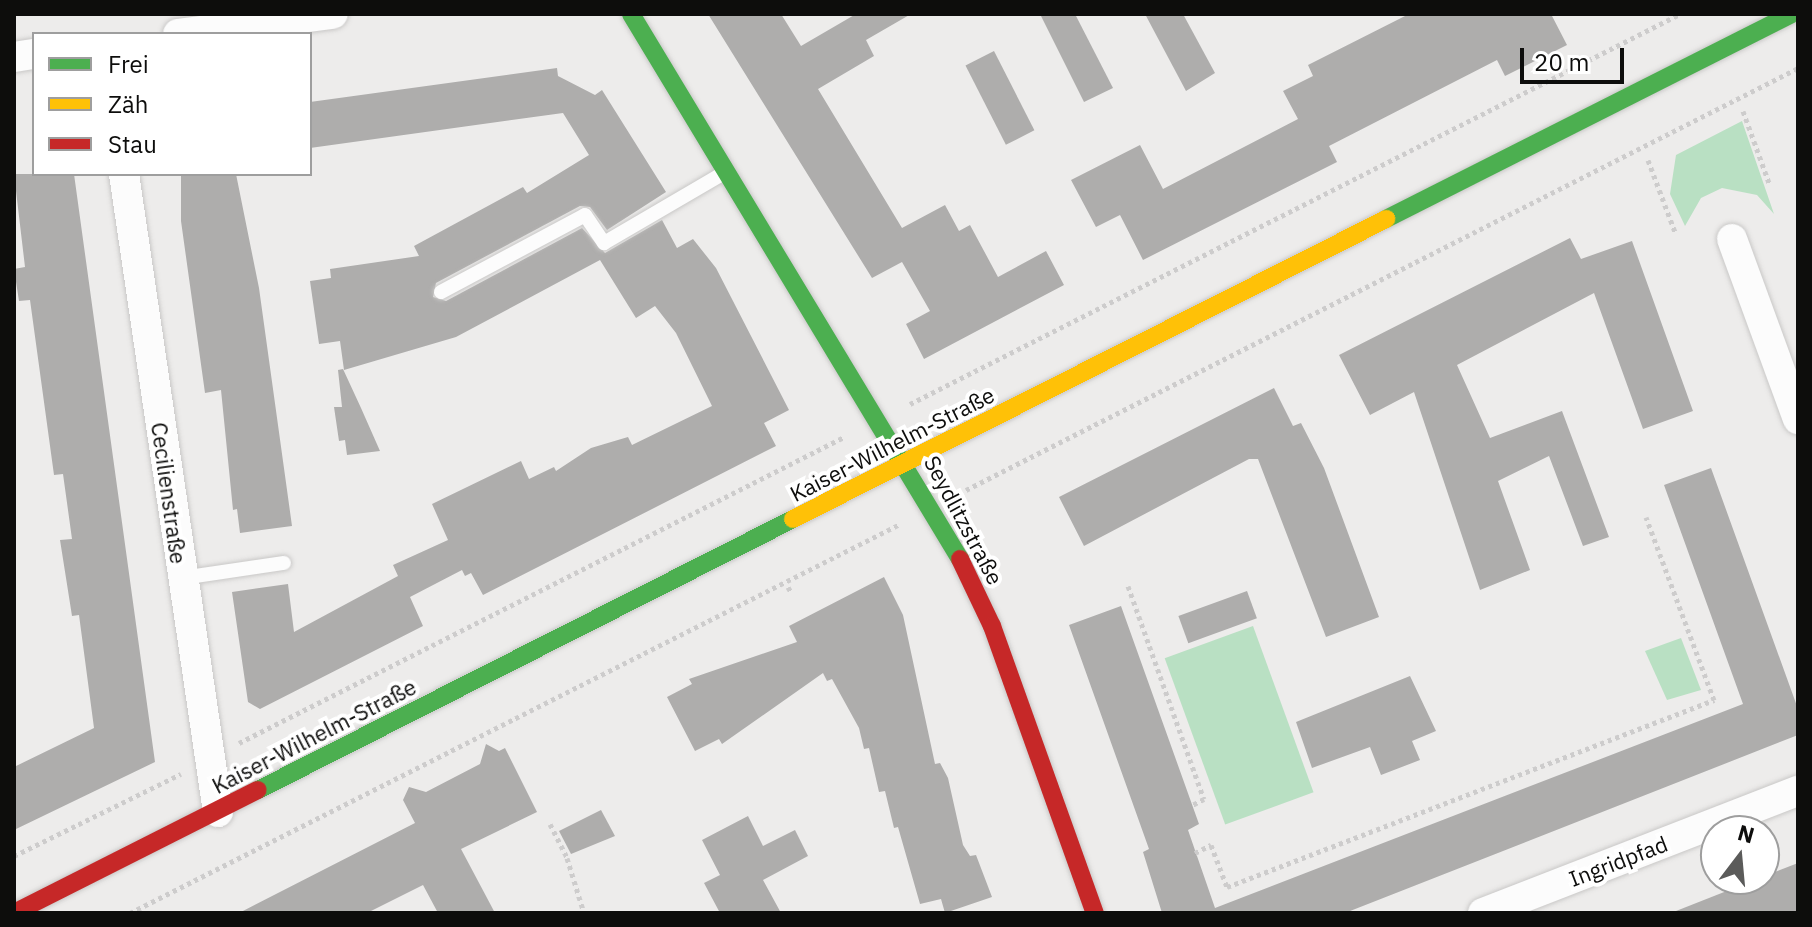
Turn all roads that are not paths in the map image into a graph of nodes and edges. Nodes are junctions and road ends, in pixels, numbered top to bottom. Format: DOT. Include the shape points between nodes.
graph roads {
  1 [pos="333,14"];
  2 [pos="631,14"];
  3 [pos="1791,14"];
  4 [pos="194,32"];
  5 [pos="728,170"];
  6 [pos="124,176"];
  7 [pos="1732,239"];
  8 [pos="441,292"];
  9 [pos="1798,419"];
  10 [pos="907,463"];
  11 [pos="284,563"];
  12 [pos="181,578"];
  13 [pos="1798,791"];
  14 [pos="218,812"];
  15 [pos="50,905"];
  16 [pos="14,913"];
  17 [pos="1095,913"];
  18 [pos="1483,913"];
  1 -- 4 [label="street"];
  2 -- 5 [label="main road, Seydlitzstraße"];
  3 -- 10 [label="main road, Kaiser-Wilhelm-Straße"];
  5 -- 8 [label="lane" via="604,243 585,215"];
  5 -- 10 [label="main road, Seydlitzstraße"];
  6 -- 12 [label="street, Cecilienstraße"];
  7 -- 9 [label="street"];
  10 -- 14 [label="main road, Kaiser-Wilhelm-Straße"];
  10 -- 17 [label="main road, Seydlitzstraße" via="992,626"];
  11 -- 12 [label="lane"];
  12 -- 14 [label="street, Cecilienstraße"];
  13 -- 18 [label="street, Ingridpfad"];
  14 -- 15 [label="main road, Kaiser-Wilhelm-Straße"];
  15 -- 16 [label="main road, Kaiser-Wilhelm-Straße"];
}
